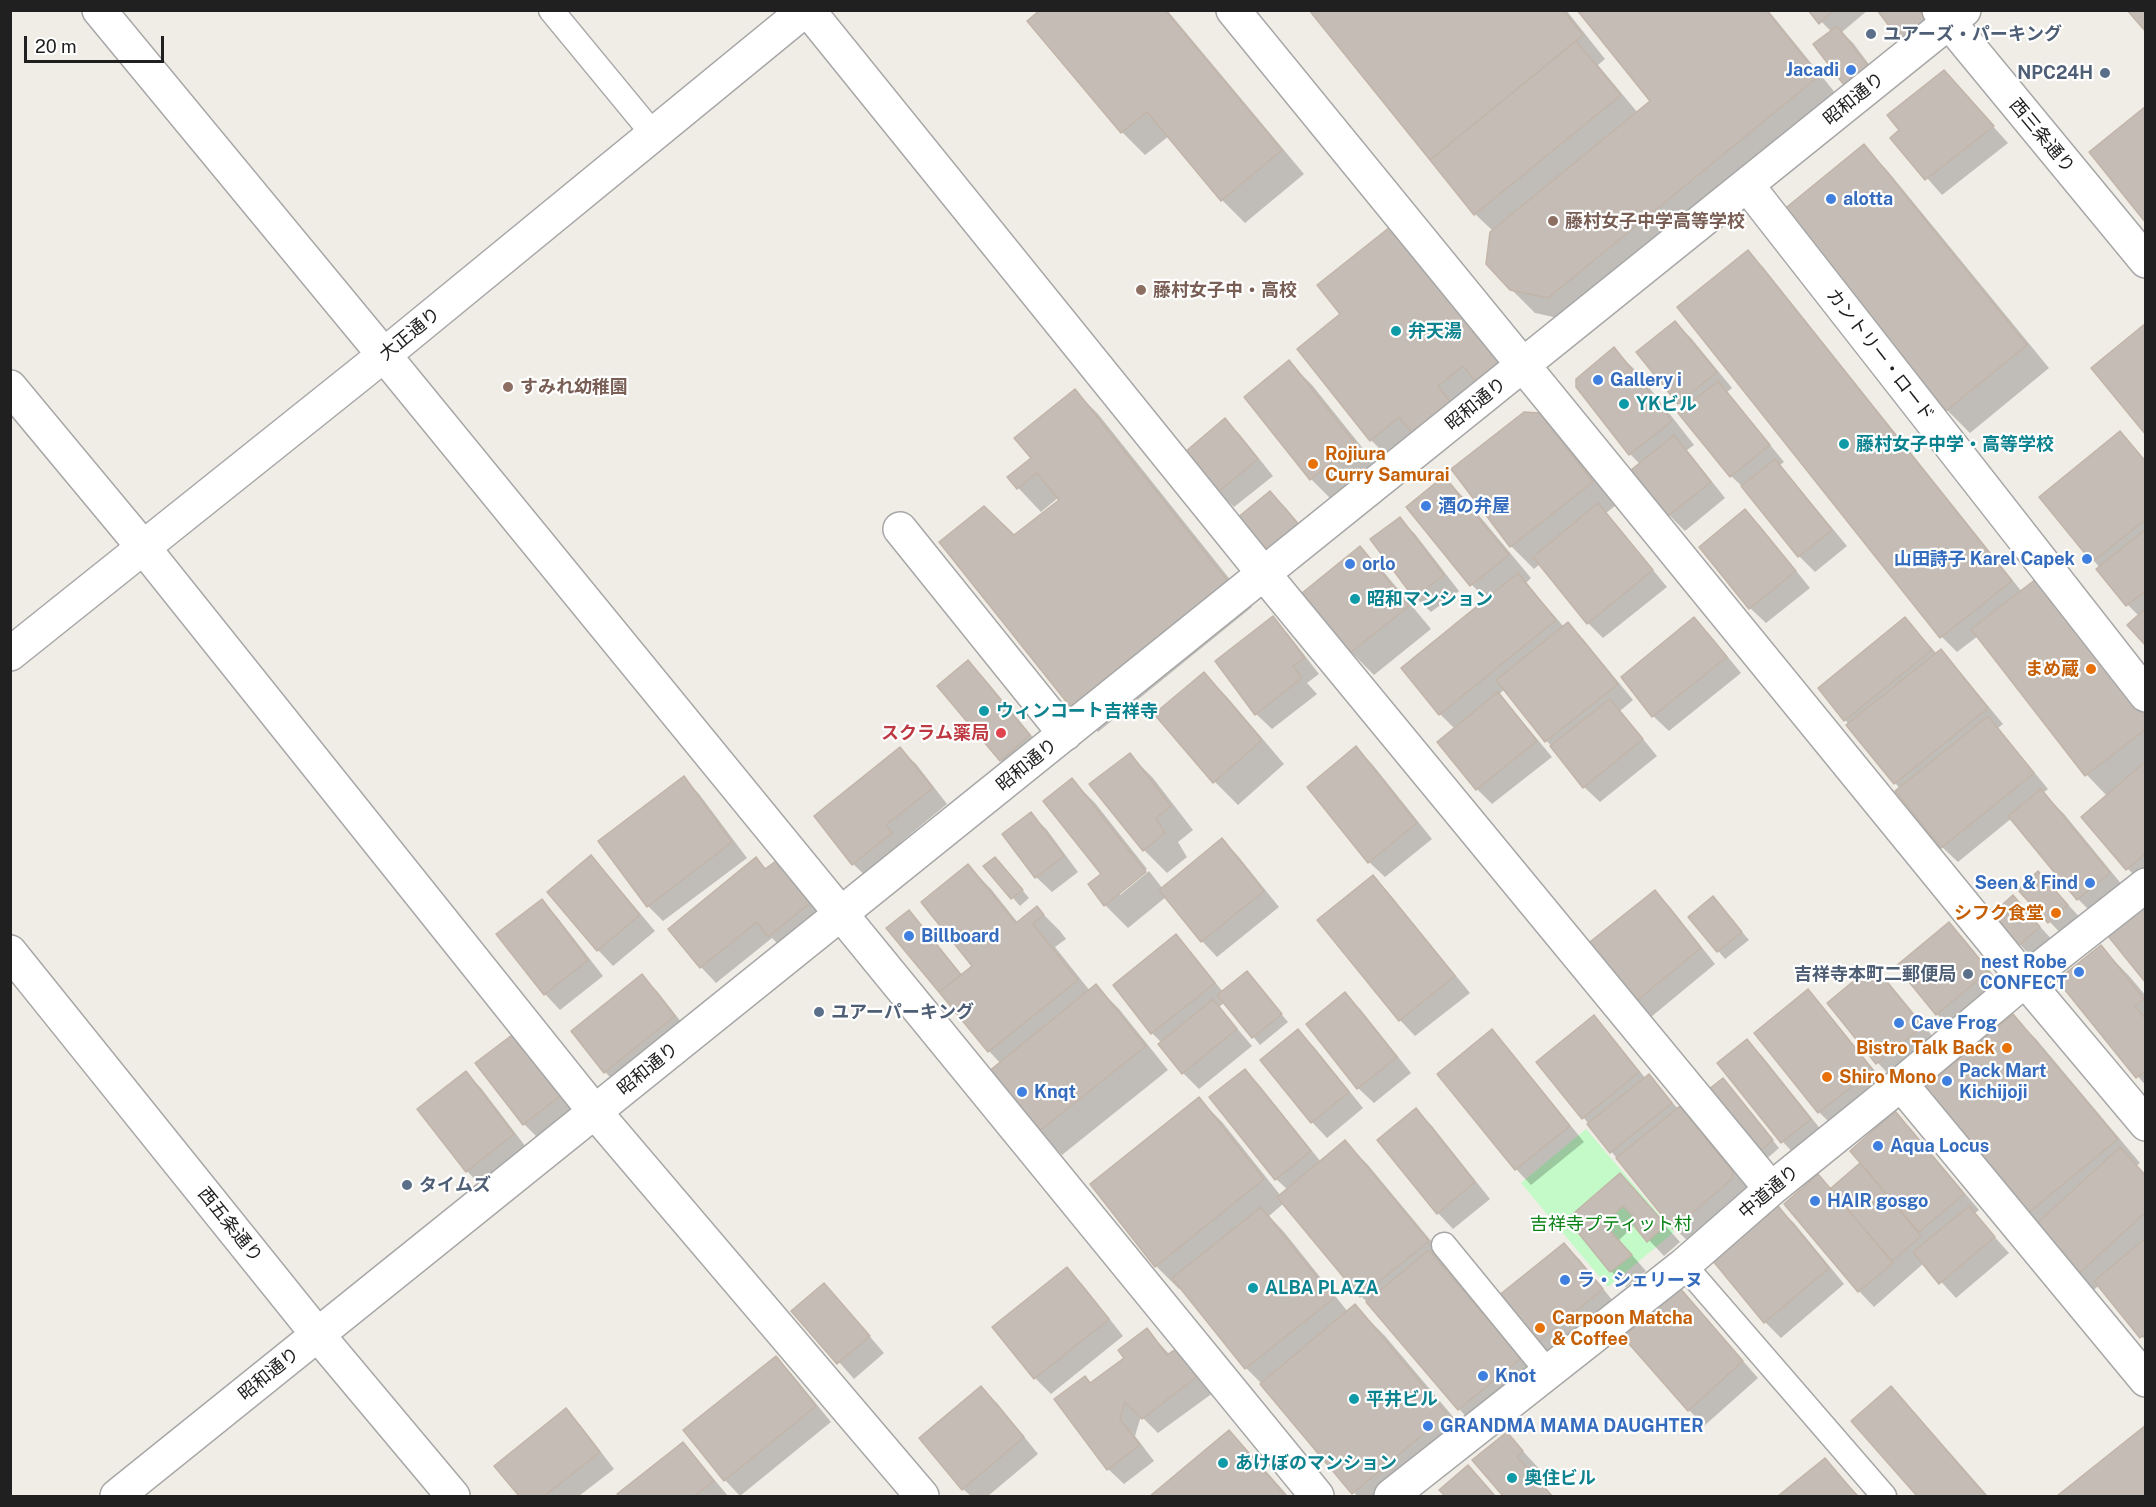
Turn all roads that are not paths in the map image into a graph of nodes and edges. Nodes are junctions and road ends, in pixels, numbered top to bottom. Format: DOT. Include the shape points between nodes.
graph roads {
  1 [pos="99,10"];
  2 [pos="551,10"];
  3 [pos="806,10"];
  4 [pos="1233,10"];
  5 [pos="1951,15"];
  6 [pos="654,135"];
  7 [pos="1747,185"];
  8 [pos="2145,261"];
  9 [pos="384,356"];
  10 [pos="1523,365"];
  11 [pos="10,387"];
  12 [pos="900,529"];
  13 [pos="143,548"];
  14 [pos="1264,574"];
  15 [pos="10,654"];
  16 [pos="2145,695"];
  17 [pos="1065,734"];
  18 [pos="2145,885"];
  19 [pos="841,915"];
  20 [pos="10,952"];
  21 [pos="2025,980"];
  22 [pos="1901,1084"];
  23 [pos="596,1112"];
  24 [pos="2145,1124"];
  25 [pos="1771,1189"];
  26 [pos="1444,1245"];
  27 [pos="1684,1264"];
  28 [pos="318,1335"];
  29 [pos="1548,1372"];
  30 [pos="2145,1380"];
  31 [pos="117,1497"];
  32 [pos="453,1497"];
  33 [pos="922,1497"];
  34 [pos="1317,1497"];
  35 [pos="1390,1497"];
  36 [pos="1884,1497"];
  1 -- 9 [label="street"];
  2 -- 6 [label="lane"];
  3 -- 6 [label="street, 大正通り"];
  3 -- 14 [label="street"];
  4 -- 10 [label="street"];
  5 -- 7 [label="street, 昭和通り"];
  5 -- 8 [label="street, 西三条通り"];
  6 -- 9 [label="street, 大正通り"];
  7 -- 10 [label="street, 昭和通り"];
  7 -- 16 [label="street, カントリー・ロード"];
  9 -- 13 [label="street, 大正通り"];
  9 -- 19 [label="street"];
  10 -- 14 [label="street, 昭和通り"];
  10 -- 21 [label="street"];
  11 -- 13 [label="street"];
  12 -- 17 [label="street"];
  13 -- 15 [label="street, 大正通り"];
  13 -- 23 [label="street"];
  14 -- 17 [label="street, 昭和通り"];
  14 -- 25 [label="street"];
  17 -- 19 [label="street, 昭和通り"];
  18 -- 21 [label="street, 中道通り"];
  19 -- 23 [label="street, 昭和通り"];
  19 -- 34 [label="street"];
  20 -- 28 [label="street, 西五条通り"];
  21 -- 22 [label="street, 中道通り"];
  21 -- 24 [label="street"];
  22 -- 25 [label="street, 中道通り"];
  22 -- 30 [label="street"];
  23 -- 28 [label="street, 昭和通り"];
  23 -- 33 [label="street"];
  25 -- 27 [label="street, 中道通り"];
  26 -- 29 [label="lane"];
  27 -- 29 [label="street, 中道通り"];
  27 -- 36 [label="lane"];
  28 -- 31 [label="street, 昭和通り"];
  28 -- 32 [label="street, 西五条通り"];
  29 -- 35 [label="street, 中道通り"];
}
